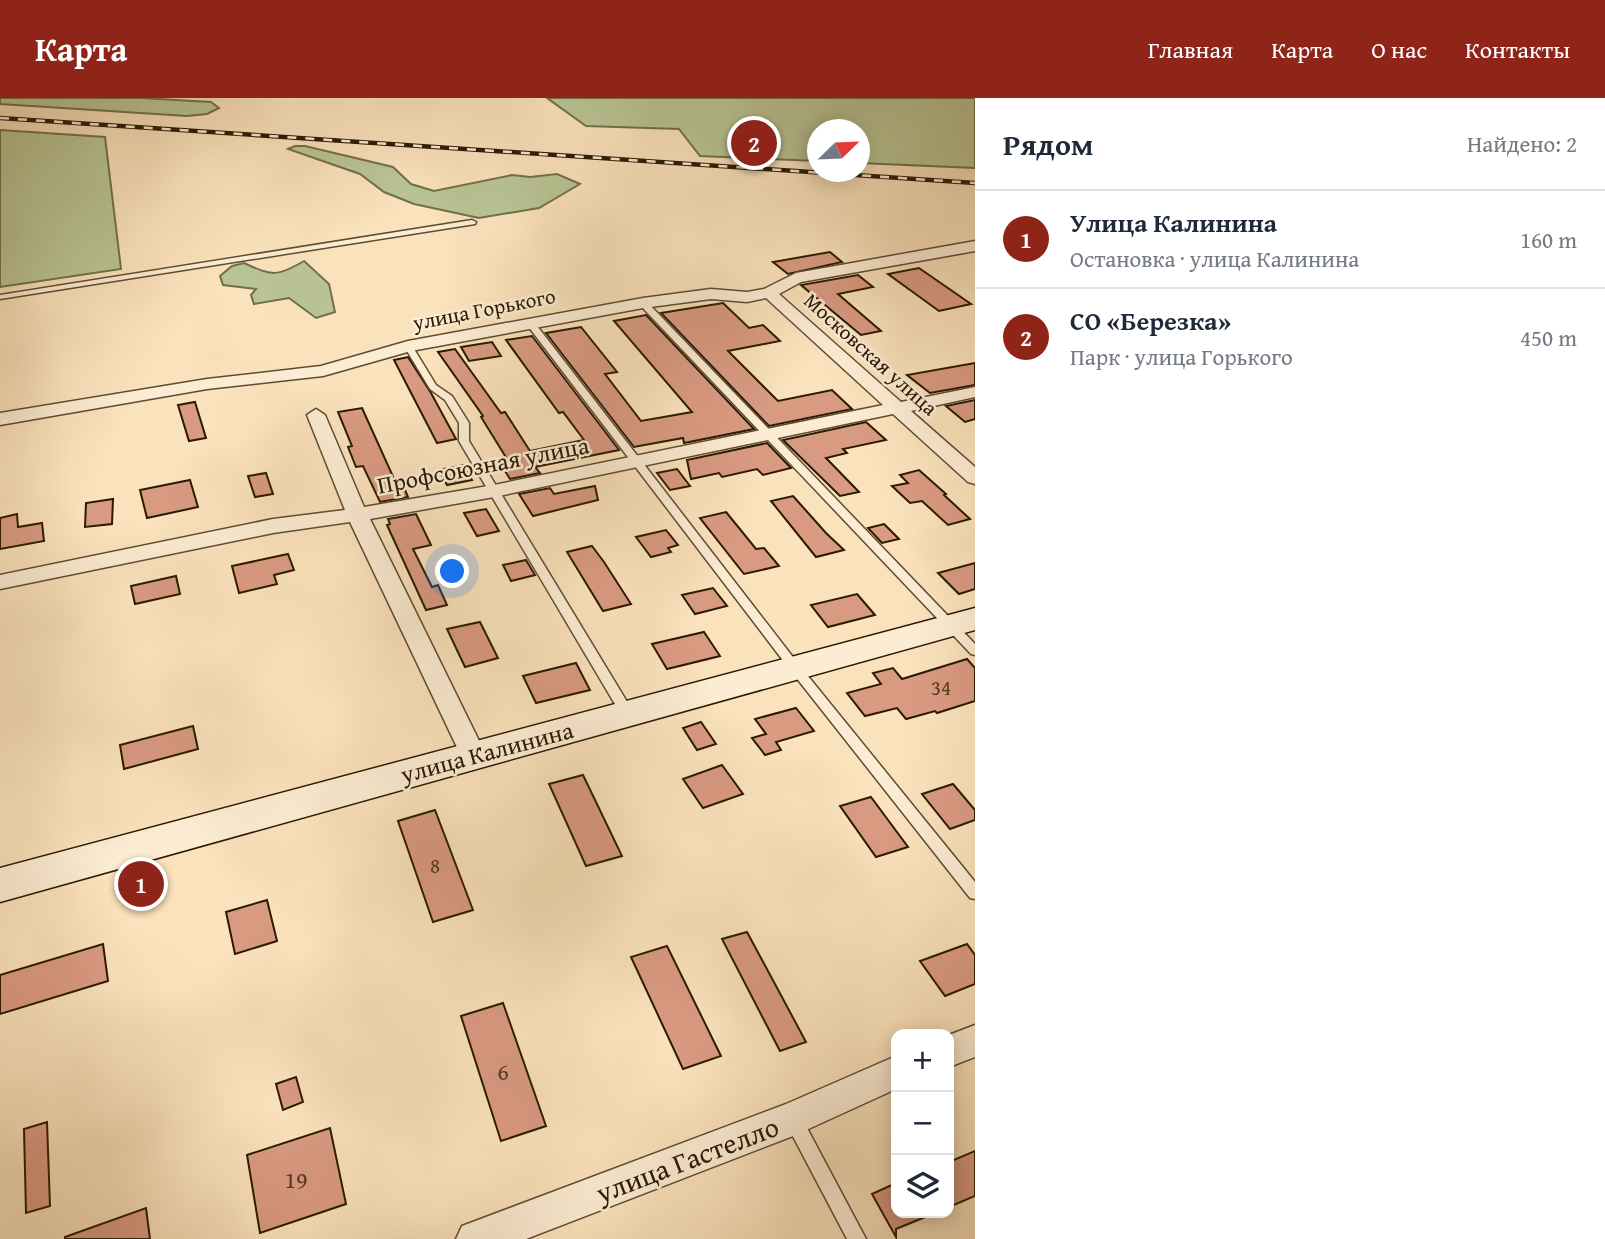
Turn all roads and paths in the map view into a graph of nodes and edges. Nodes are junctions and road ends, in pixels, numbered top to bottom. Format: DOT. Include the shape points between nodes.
graph roads {
  1 [pos="472,222"];
  2 [pos="975,246"];
  3 [pos="769,293"];
  4 [pos="0,297"];
  5 [pos="643,303"];
  6 [pos="531,324"];
  7 [pos="408,346"];
  8 [pos="975,392"];
  9 [pos="898,409"];
  10 [pos="316,415"];
  11 [pos="0,419"];
  12 [pos="769,435"];
  13 [pos="637,462"];
  14 [pos="975,478"];
  15 [pos="494,491"];
  16 [pos="357,515"];
  17 [pos="0,582"];
  18 [pos="963,622"];
  19 [pos="975,651"];
  20 [pos="795,668"];
  21 [pos="627,713"];
  22 [pos="473,755"];
  23 [pos="0,885"];
  24 [pos="975,893"];
  25 [pos="975,1041"];
  26 [pos="954,1049"];
  27 [pos="891,1074"];
  28 [pos="793,1119"];
  29 [pos="475,1239"];
  30 [pos="857,1239"];
  1 -- 4 [label="lane" via="317,243"];
  2 -- 3 [label="street, улица Горького" via="796,278"];
  3 -- 5 [label="street, улица Горького" via="747,297 710,294"];
  3 -- 9 [label="street, Московская улица"];
  5 -- 6 [label="street, улица Горького"];
  5 -- 12 [label="lane"];
  6 -- 7 [label="street, улица Горького"];
  6 -- 13 [label="lane"];
  7 -- 11 [label="street, улица Горького" via="323,371 207,384"];
  7 -- 15 [label="lane" via="433,387 454,406 464,423 464,441"];
  8 -- 9 [label="street, Профсоюзная улица"];
  9 -- 12 [label="street, Профсоюзная улица"];
  9 -- 14 [label="street, Московская улица"];
  10 -- 16 [label="street"];
  12 -- 13 [label="street, Профсоюзная улица"];
  12 -- 18 [label="lane"];
  13 -- 15 [label="street, Профсоюзная улица"];
  13 -- 20 [label="lane"];
  15 -- 16 [label="street, Профсоюзная улица"];
  15 -- 21 [label="lane"];
  16 -- 17 [label="street, Профсоюзная улица" via="273,526"];
  16 -- 22 [label="street"];
  18 -- 19 [label="lane"];
  18 -- 20 [label="main road, улица Калинина"];
  20 -- 21 [label="main road, улица Калинина"];
  20 -- 24 [label="lane"];
  21 -- 22 [label="main road, улица Калинина"];
  22 -- 23 [label="main road, улица Калинина"];
  25 -- 26 [label="street"];
  27 -- 28 [label="street, улица Гастелло"];
  28 -- 29 [label="street, улица Гастелло"];
  28 -- 30 [label="lane"];
}
